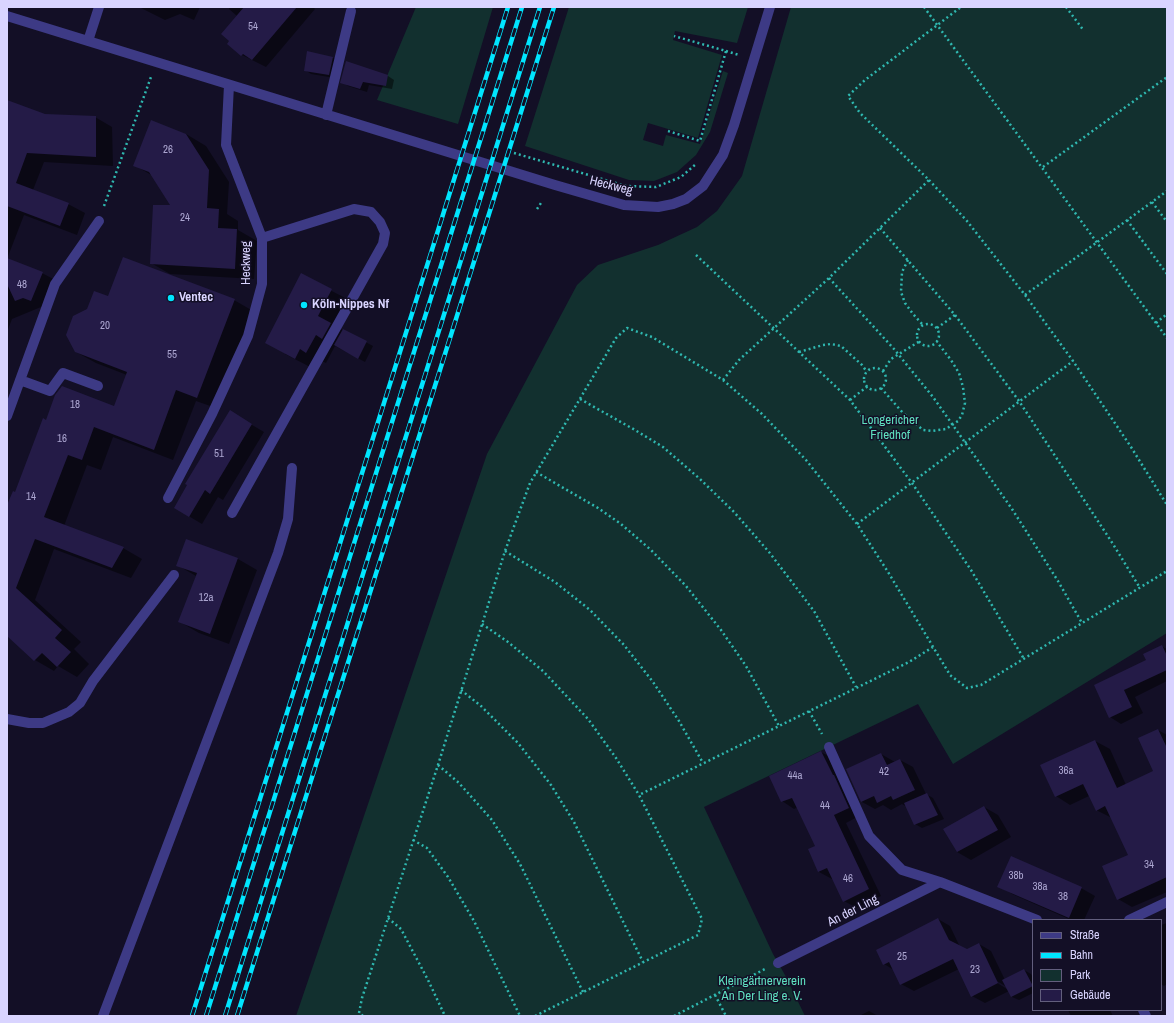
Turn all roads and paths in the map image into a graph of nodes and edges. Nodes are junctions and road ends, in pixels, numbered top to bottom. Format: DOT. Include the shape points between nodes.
graph roads {
  1 [pos="99,7"];
  2 [pos="770,7"];
  3 [pos="924,7"];
  4 [pos="961,7"];
  5 [pos="1066,7"];
  6 [pos="351,11"];
  7 [pos="7,16"];
  8 [pos="937,24"];
  9 [pos="1084,31"];
  10 [pos="674,36"];
  11 [pos="88,41"];
  12 [pos="726,51"];
  13 [pos="741,56"];
  14 [pos="152,76"];
  15 [pos="1167,77"];
  16 [pos="229,85"];
  17 [pos="326,115"];
  18 [pos="668,131"];
  19 [pos="512,152"];
  20 [pos="701,159"];
  21 [pos="1042,167"];
  22 [pos="929,180"];
  23 [pos="1167,191"];
  24 [pos="1152,202"];
  25 [pos="542,203"];
  26 [pos="537,209"];
  27 [pos="1127,220"];
  28 [pos="99,221"];
  29 [pos="1167,222"];
  30 [pos="880,228"];
  31 [pos="262,238"];
  32 [pos="1098,242"];
  33 [pos="696,254"];
  34 [pos="908,260"];
  35 [pos="1167,274"];
  36 [pos="829,278"];
  37 [pos="1025,296"];
  38 [pos="1167,314"];
  39 [pos="955,315"];
  40 [pos="1156,323"];
  41 [pos="923,326"];
  42 [pos="937,328"];
  43 [pos="774,329"];
  44 [pos="1167,338"];
  45 [pos="920,341"];
  46 [pos="936,342"];
  47 [pos="798,352"];
  48 [pos="898,354"];
  49 [pos="1073,361"];
  50 [pos="883,371"];
  51 [pos="867,372"];
  52 [pos="20,380"];
  53 [pos="723,380"];
  54 [pos="98,386"];
  55 [pos="868,386"];
  56 [pos="881,388"];
  57 [pos="580,399"];
  58 [pos="850,400"];
  59 [pos="1019,401"];
  60 [pos="7,416"];
  61 [pos="953,425"];
  62 [pos="965,442"];
  63 [pos="292,468"];
  64 [pos="536,472"];
  65 [pos="912,483"];
  66 [pos="168,498"];
  67 [pos="1167,505"];
  68 [pos="232,513"];
  69 [pos="857,524"];
  70 [pos="505,551"];
  71 [pos="1167,571"];
  72 [pos="174,575"];
  73 [pos="1140,588"];
  74 [pos="1082,623"];
  75 [pos="482,624"];
  76 [pos="933,647"];
  77 [pos="1024,659"];
  78 [pos="856,687"];
  79 [pos="461,690"];
  80 [pos="809,711"];
  81 [pos="7,719"];
  82 [pos="779,726"];
  83 [pos="829,747"];
  84 [pos="703,763"];
  85 [pos="438,765"];
  86 [pos="639,795"];
  87 [pos="413,840"];
  88 [pos="940,882"];
  89 [pos="1167,902"];
  90 [pos="388,918"];
  91 [pos="1034,919"];
  92 [pos="1131,919"];
  93 [pos="643,962"];
  94 [pos="778,963"];
  95 [pos="583,992"];
  96 [pos="715,995"];
  97 [pos="103,1016"];
  98 [pos="364,1016"];
  99 [pos="445,1016"];
  100 [pos="520,1016"];
  101 [pos="535,1016"];
  102 [pos="674,1016"];
  103 [pos="726,1016"];
  1 -- 11 [label="street"];
  2 -- 17 [label="street, Heckweg" via="723,155 704,186 686,199 673,204 658,207 624,205"];
  3 -- 8 [label="path"];
  4 -- 8 [label="path"];
  5 -- 9 [label="path"];
  6 -- 17 [label="street"];
  7 -- 11 [label="street, Heckweg"];
  8 -- 21 [label="path"];
  8 -- 22 [label="path" via="848,96 860,113"];
  10 -- 12 [label="path"];
  11 -- 16 [label="street, Heckweg"];
  12 -- 13 [label="path"];
  12 -- 18 [label="path" via="700,141"];
  14 -- 28 [label="path"];
  15 -- 21 [label="path"];
  16 -- 17 [label="street, Heckweg"];
  16 -- 31 [label="street, Heckweg" via="226,145"];
  19 -- 20 [label="path" via="626,186 656,187 681,177"];
  21 -- 32 [label="path"];
  22 -- 30 [label="path"];
  22 -- 37 [label="path" via="967,221"];
  23 -- 24 [label="path"];
  24 -- 27 [label="path"];
  24 -- 29 [label="path"];
  25 -- 26 [label="path"];
  27 -- 32 [label="path"];
  27 -- 35 [label="path"];
  28 -- 52 [label="street" via="56,284"];
  30 -- 34 [label="path"];
  30 -- 36 [label="path"];
  31 -- 66 [label="street, Heckweg" via="262,284 248,336 212,414"];
  31 -- 68 [label="street" via="354,209 371,212 385,233 383,244"];
  32 -- 37 [label="path"];
  32 -- 40 [label="path"];
  33 -- 43 [label="path"];
  34 -- 39 [label="path"];
  34 -- 41 [label="path" via="902,272 901,292 905,303"];
  36 -- 43 [label="path"];
  36 -- 48 [label="path"];
  37 -- 49 [label="path"];
  38 -- 40 [label="path"];
  39 -- 42 [label="path"];
  39 -- 59 [label="path"];
  40 -- 44 [label="path"];
  41 -- 42 [label="path" via="930,324"];
  41 -- 45 [label="path" via="918,332"];
  42 -- 46 [label="path" via="939,337"];
  43 -- 47 [label="path"];
  43 -- 53 [label="path" via="739,360"];
  45 -- 46 [label="path" via="928,345"];
  45 -- 48 [label="path"];
  46 -- 61 [label="path" via="959,373 963,387 965,402 962,415"];
  47 -- 51 [label="path" via="824,345 841,346"];
  47 -- 58 [label="path"];
  48 -- 50 [label="path"];
  48 -- 61 [label="path"];
  49 -- 59 [label="path"];
  49 -- 67 [label="path"];
  50 -- 51 [label="path" via="877,368"];
  50 -- 56 [label="path" via="886,377"];
  51 -- 55 [label="path" via="864,378"];
  52 -- 54 [label="street" via="50,391 63,373"];
  52 -- 60 [label="street"];
  53 -- 57 [label="path" via="652,337 627,328 616,338"];
  53 -- 69 [label="path" via="762,414 796,450"];
  55 -- 56 [label="path" via="875,390"];
  55 -- 58 [label="path"];
  56 -- 61 [label="path" via="903,413 924,430 946,429"];
  57 -- 64 [label="path"];
  57 -- 78 [label="path" via="663,447 734,512 769,552 814,611"];
  58 -- 65 [label="path"];
  59 -- 62 [label="path"];
  59 -- 73 [label="path"];
  61 -- 62 [label="path"];
  62 -- 65 [label="path"];
  62 -- 74 [label="path" via="1012,509"];
  63 -- 97 [label="street" via="288,519 278,553"];
  64 -- 70 [label="path"];
  64 -- 82 [label="path" via="621,524 686,586 746,666"];
  65 -- 69 [label="path"];
  65 -- 77 [label="path" via="971,570"];
  69 -- 76 [label="path"];
  70 -- 75 [label="path"];
  70 -- 84 [label="path" via="555,582 590,610 624,645 653,682"];
  71 -- 73 [label="path"];
  72 -- 81 [label="street" via="93,681 80,702 69,712 43,723 29,724"];
  73 -- 74 [label="path"];
  74 -- 77 [label="path"];
  75 -- 79 [label="path"];
  75 -- 86 [label="path" via="542,671 588,719"];
  76 -- 77 [label="path" via="950,675 967,688 981,685"];
  76 -- 78 [label="path" via="909,662"];
  78 -- 80 [label="path"];
  79 -- 85 [label="path"];
  79 -- 93 [label="path" via="518,743 551,785 574,822"];
  80 -- 82 [label="path"];
  80 -- 83 [label="path"];
  82 -- 84 [label="path"];
  83 -- 88 [label="street" via="869,836 902,870"];
  84 -- 86 [label="path"];
  85 -- 87 [label="path"];
  85 -- 95 [label="path" via="459,783 492,820 520,864"];
  86 -- 93 [label="path" via="702,919 698,935"];
  87 -- 90 [label="path"];
  87 -- 100 [label="path" via="427,848 448,877 474,921"];
  88 -- 91 [label="street"];
  88 -- 94 [label="street, An der Ling"];
  89 -- 92 [label="street"];
  90 -- 98 [label="path" via="362,998 359,1013"];
  90 -- 99 [label="path" via="401,929"];
  93 -- 95 [label="path"];
  94 -- 96 [label="path"];
  95 -- 101 [label="path"];
  96 -- 102 [label="path"];
  96 -- 103 [label="path"];
}
